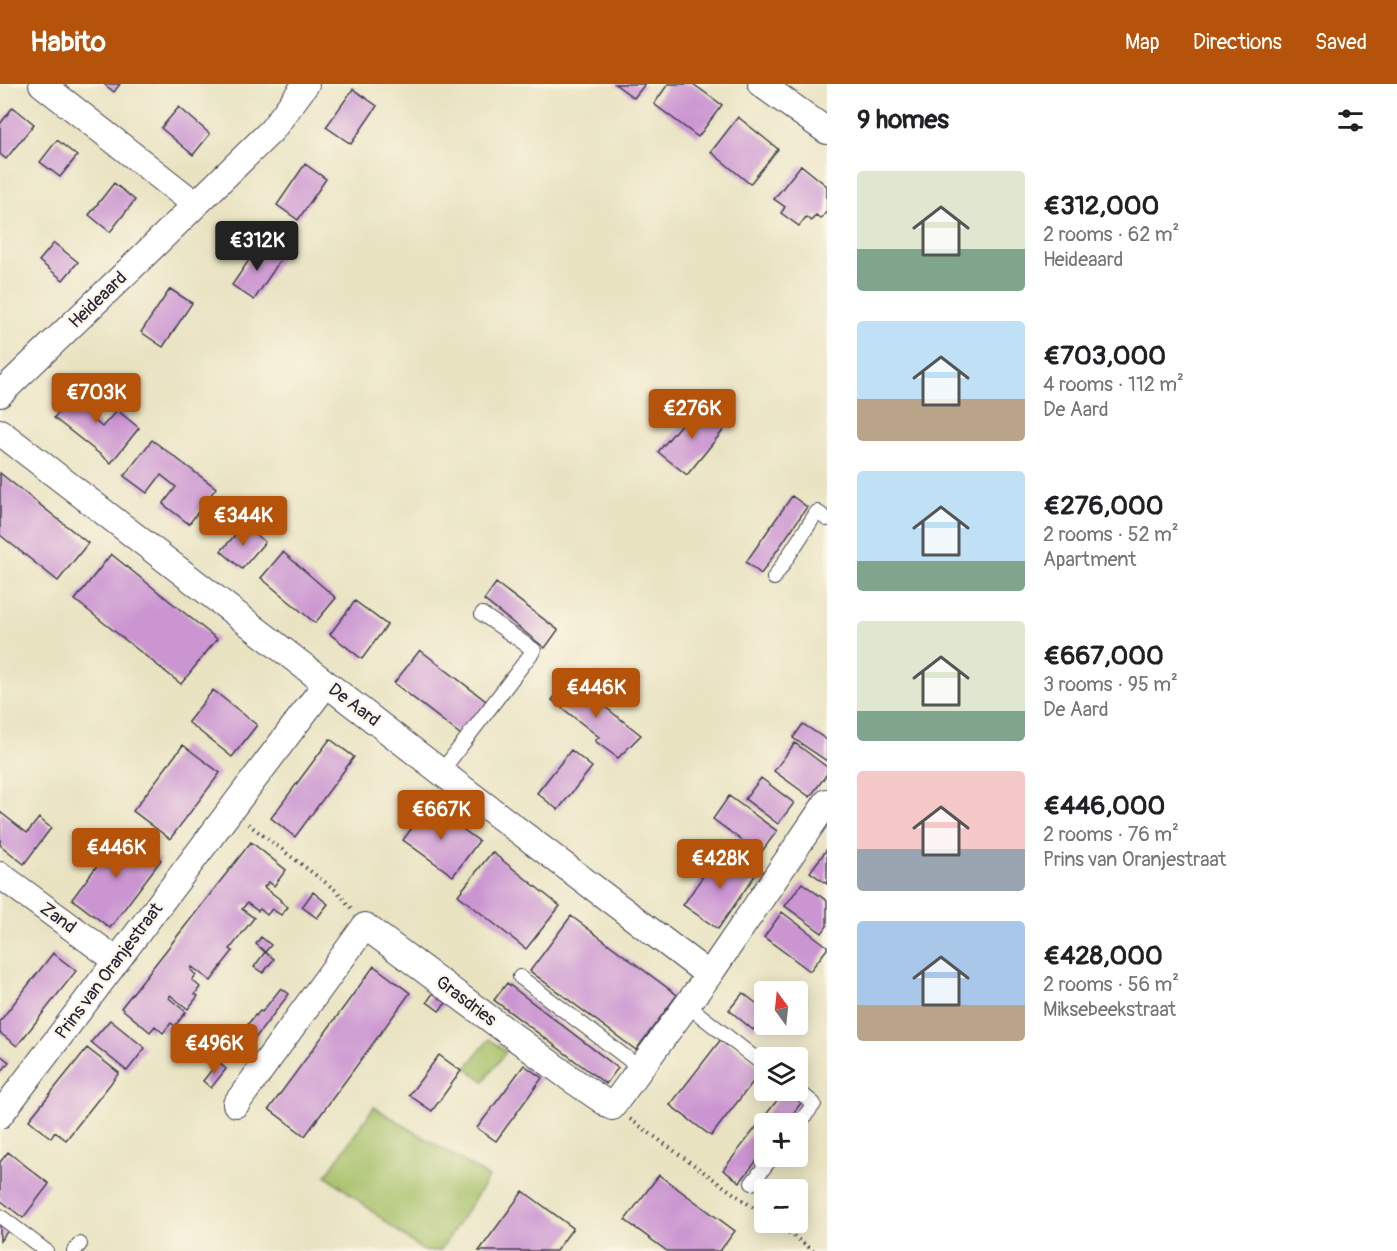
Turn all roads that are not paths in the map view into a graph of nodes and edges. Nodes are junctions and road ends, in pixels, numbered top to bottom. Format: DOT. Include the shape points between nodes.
graph roads {
  1 [pos="42,84"];
  2 [pos="306,84"];
  3 [pos="761,84"];
  4 [pos="827,131"];
  5 [pos="195,204"];
  6 [pos="0,394"];
  7 [pos="0,432"];
  8 [pos="827,519"];
  9 [pos="774,578"];
  10 [pos="482,614"];
  11 [pos="326,684"];
  12 [pos="441,772"];
  13 [pos="827,802"];
  14 [pos="0,875"];
  15 [pos="116,960"];
  16 [pos="709,975"];
  17 [pos="520,977"];
  18 [pos="687,1005"];
  19 [pos="754,1057"];
  20 [pos="640,1068"];
  21 [pos="808,1099"];
  22 [pos="236,1104"];
  23 [pos="807,1113"];
  24 [pos="0,1115"];
  25 [pos="764,1167"];
  26 [pos="752,1183"];
  27 [pos="0,1216"];
  28 [pos="46,1251"];
  1 -- 5 [label="street"];
  2 -- 5 [label="street, Heideaard" via="272,130"];
  3 -- 4 [label="street"];
  5 -- 6 [label="street, Heideaard"];
  7 -- 11 [label="street, De Aard"];
  8 -- 9 [label="lane" via="817,513"];
  10 -- 12 [label="lane" via="534,650"];
  11 -- 12 [label="street, De Aard"];
  11 -- 15 [label="street, Prins van Oranjestraat"];
  12 -- 16 [label="street, De Aard"];
  13 -- 16 [label="street"];
  14 -- 15 [label="street, Zand"];
  15 -- 24 [label="street, Prins van Oranjestraat"];
  16 -- 18 [label="street"];
  17 -- 20 [label="lane"];
  18 -- 19 [label="lane"];
  18 -- 20 [label="street"];
  20 -- 22 [label="street, Grasdries" via="612,1107 365,926"];
  21 -- 23 [label="lane" via="814,1104"];
  25 -- 26 [label="lane"];
  27 -- 28 [label="lane"];
}
